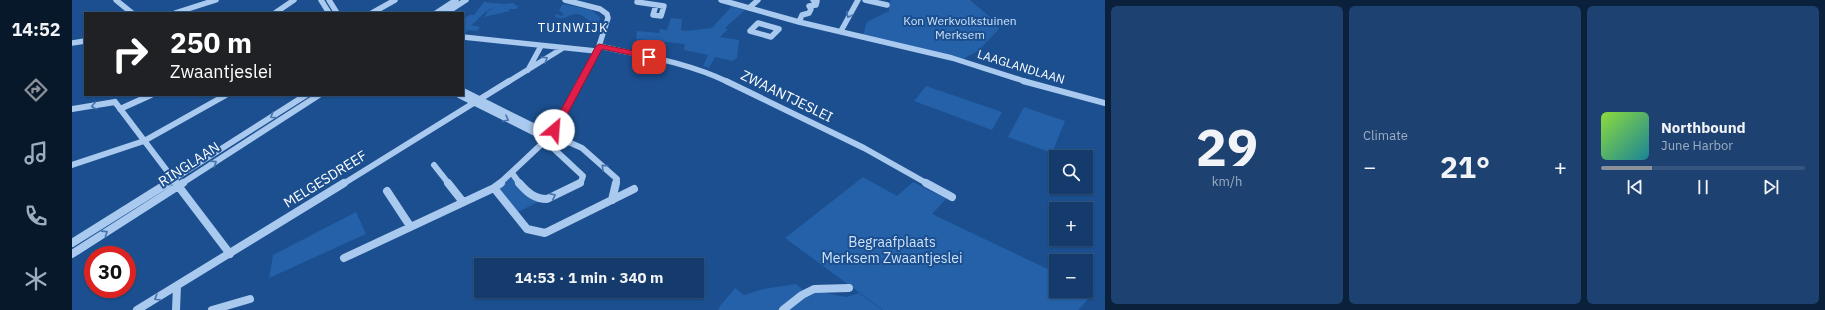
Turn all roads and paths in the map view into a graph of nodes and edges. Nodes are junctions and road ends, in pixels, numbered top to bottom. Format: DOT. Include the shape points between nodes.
graph roads {
  1 [pos="116,0"];
  2 [pos="216,0"];
  3 [pos="294,0"];
  4 [pos="321,0"];
  5 [pos="329,0"];
  6 [pos="395,0"];
  7 [pos="456,0"];
  8 [pos="466,0"];
  9 [pos="565,0"];
  10 [pos="638,0"];
  11 [pos="721,0"];
  12 [pos="758,0"];
  13 [pos="813,0"];
  14 [pos="858,0"];
  15 [pos="865,0"];
  16 [pos="659,3"];
  17 [pos="887,5"];
  18 [pos="749,8"];
  19 [pos="131,12"];
  20 [pos="177,12"];
  21 [pos="276,12"];
  22 [pos="328,12"];
  23 [pos="337,12"];
  24 [pos="374,12"];
  25 [pos="438,12"];
  26 [pos="448,12"];
  27 [pos="778,16"];
  28 [pos="799,22"];
  29 [pos="769,26"];
  30 [pos="841,31"];
  31 [pos="464,37"];
  32 [pos="84,41"];
  33 [pos="72,43"];
  34 [pos="541,46"];
  35 [pos="563,48"];
  36 [pos="598,49"];
  37 [pos="527,71"];
  38 [pos="464,91"];
  39 [pos="118,96"];
  40 [pos="148,96"];
  41 [pos="224,96"];
  42 [pos="304,96"];
  43 [pos="317,96"];
  44 [pos="462,96"];
  45 [pos="478,101"];
  46 [pos="115,102"];
  47 [pos="1105,103"];
  48 [pos="72,109"];
  49 [pos="120,109"];
  50 [pos="549,137"];
  51 [pos="563,138"];
  52 [pos="144,141"];
  53 [pos="72,165"];
  54 [pos="434,165"];
  55 [pos="512,173"];
  56 [pos="173,179"];
  57 [pos="179,186"];
  58 [pos="494,188"];
  59 [pos="634,189"];
  60 [pos="387,191"];
  61 [pos="952,197"];
  62 [pos="612,200"];
  63 [pos="463,202"];
  64 [pos="410,226"];
  65 [pos="72,243"];
  66 [pos="72,254"];
  67 [pos="230,254"];
  68 [pos="344,258"];
  69 [pos="177,286"];
  70 [pos="848,288"];
  71 [pos="250,299"];
  72 [pos="137,310"];
  73 [pos="176,310"];
  74 [pos="212,310"];
  75 [pos="783,310"];
  1 -- 19 [label="street"];
  2 -- 20 [label="street"];
  3 -- 21 [label="street"];
  4 -- 22 [label="street"];
  5 -- 23 [label="street"];
  6 -- 24 [label="street"];
  7 -- 25 [label="street"];
  8 -- 26 [label="street"];
  9 -- 36 [label="street" via="600,9 607,16"];
  10 -- 16 [label="street" via="637,2"];
  11 -- 18 [label="street, LAAGLANDLAAN"];
  12 -- 18 [label="street"];
  13 -- 28 [label="street" via="817,1 816,4 809,6 809,13 802,15"];
  14 -- 30 [label="street, one-way"];
  15 -- 17 [label="street"];
  18 -- 27 [label="street, LAAGLANDLAAN"];
  27 -- 28 [label="street, LAAGLANDLAAN"];
  27 -- 29 [label="street"];
  28 -- 30 [label="street, LAAGLANDLAAN"];
  30 -- 47 [label="street, LAAGLANDLAAN" via="952,58"];
  31 -- 34 [label="street, ZWAANTJESLEI"];
  32 -- 33 [label="street"];
  34 -- 35 [label="street, ZWAANTJESLEI"];
  34 -- 37 [label="street, MELGESDREEF"];
  35 -- 36 [label="street, ZWAANTJESLEI"];
  37 -- 35 [label="street, MELGESDREEF, one-way"];
  36 -- 50 [label="street"];
  36 -- 61 [label="street, ZWAANTJESLEI" via="687,65 706,71 864,148"];
  37 -- 45 [label="street, MELGESDREEF"];
  38 -- 45 [label="street"];
  39 -- 46 [label="street"];
  40 -- 49 [label="street"];
  41 -- 52 [label="street"];
  42 -- 56 [label="street, RINGLAAN, one-way"];
  57 -- 43 [label="street, RINGLAAN, one-way"];
  44 -- 45 [label="street"];
  45 -- 50 [label="street"];
  45 -- 67 [label="street, MELGESDREEF"];
  46 -- 48 [label="street, one-way"];
  46 -- 49 [label="street"];
  49 -- 52 [label="street"];
  50 -- 51 [label="street"];
  50 -- 55 [label="street"];
  55 -- 51 [label="street, one-way" via="535,198 542,200 581,182 583,176 554,148"];
  62 -- 51 [label="street, one-way" via="617,179 582,148"];
  52 -- 53 [label="street"];
  52 -- 56 [label="street"];
  54 -- 63 [label="street"];
  55 -- 58 [label="street"];
  56 -- 57 [label="street"];
  56 -- 65 [label="street, RINGLAAN"];
  66 -- 57 [label="street, RINGLAAN, one-way"];
  57 -- 67 [label="street"];
  58 -- 62 [label="street" via="527,229 545,233"];
  58 -- 63 [label="street"];
  59 -- 62 [label="street"];
  60 -- 64 [label="street"];
  63 -- 64 [label="street"];
  64 -- 68 [label="street"];
  67 -- 69 [label="street, MELGESDREEF"];
  69 -- 72 [label="street, MELGESDREEF, one-way"];
  69 -- 73 [label="street"];
  70 -- 75 [label="street" via="810,291"];
  71 -- 74 [label="street"];
}
